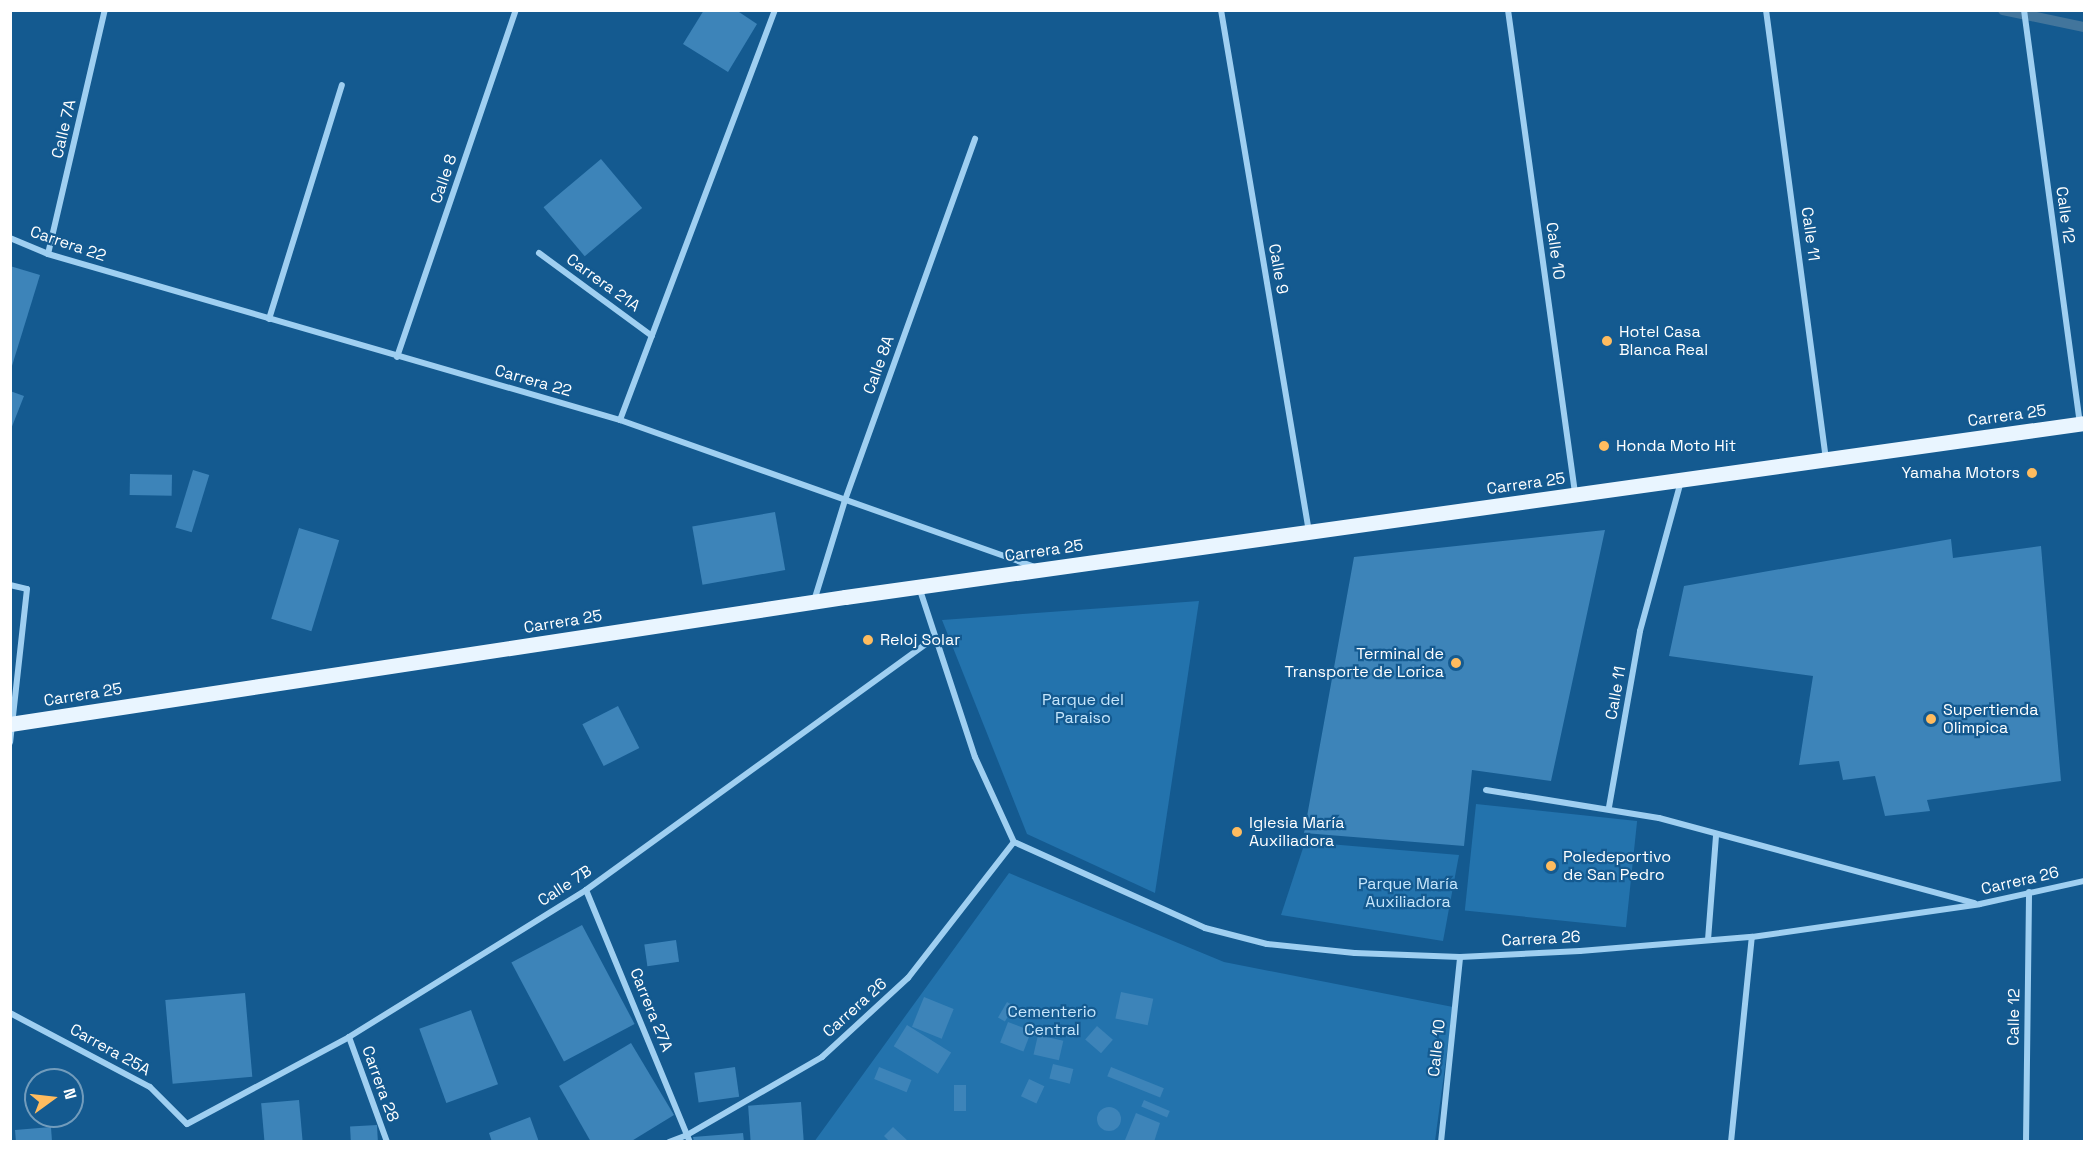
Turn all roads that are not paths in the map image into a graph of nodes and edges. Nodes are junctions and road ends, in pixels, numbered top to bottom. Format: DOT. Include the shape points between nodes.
graph roads {
  1 [pos="105,10"];
  2 [pos="516,10"];
  3 [pos="776,10"];
  4 [pos="1221,10"];
  5 [pos="1508,10"];
  6 [pos="2024,10"];
  7 [pos="1766,14"];
  8 [pos="342,85"];
  9 [pos="975,139"];
  10 [pos="10,238"];
  11 [pos="539,253"];
  12 [pos="48,255"];
  13 [pos="269,319"];
  14 [pos="652,336"];
  15 [pos="397,357"];
  16 [pos="620,420"];
  17 [pos="2082,424"];
  18 [pos="1827,460"];
  19 [pos="1681,481"];
  20 [pos="1575,495"];
  21 [pos="845,500"];
  22 [pos="1309,532"];
  23 [pos="1042,570"];
  24 [pos="10,585"];
  25 [pos="919,587"];
  26 [pos="814,602"];
  27 [pos="934,637"];
  28 [pos="11,724"];
  29 [pos="10,742"];
  30 [pos="1486,789"];
  31 [pos="1609,807"];
  32 [pos="1716,836"];
  33 [pos="1014,842"];
  34 [pos="2085,881"];
  35 [pos="586,890"];
  36 [pos="2029,892"];
  37 [pos="1980,904"];
  38 [pos="1752,937"];
  39 [pos="1708,940"];
  40 [pos="1460,957"];
  41 [pos="10,1013"];
  42 [pos="349,1037"];
  43 [pos="187,1124"];
  44 [pos="689,1138"];
  45 [pos="387,1142"];
  46 [pos="669,1142"];
  47 [pos="1441,1142"];
  48 [pos="1731,1142"];
  49 [pos="2026,1142"];
  1 -- 12 [label="street, Calle 7A"];
  2 -- 15 [label="street, Calle 8"];
  3 -- 14 [label="street"];
  4 -- 22 [label="street, Calle 9"];
  5 -- 20 [label="street, Calle 10"];
  6 -- 17 [label="street, Calle 12"];
  7 -- 18 [label="street, Calle 11"];
  8 -- 13 [label="street"];
  9 -- 21 [label="street, Calle 8A"];
  10 -- 12 [label="street, Carrera 22"];
  11 -- 14 [label="street, Carrera 21A"];
  12 -- 13 [label="street, Carrera 22"];
  13 -- 15 [label="street, Carrera 22"];
  14 -- 16 [label="street"];
  15 -- 16 [label="street, Carrera 22"];
  16 -- 21 [label="street, Carrera 22"];
  17 -- 18 [label="main road, Carrera 25"];
  18 -- 19 [label="main road, Carrera 25"];
  19 -- 20 [label="main road, Carrera 25"];
  19 -- 31 [label="street, Calle 11" via="1641,631"];
  20 -- 22 [label="main road, Carrera 25"];
  21 -- 23 [label="street, Carrera 22"];
  21 -- 26 [label="street, Calle 8A"];
  22 -- 23 [label="main road, Carrera 25"];
  23 -- 25 [label="main road, Carrera 25"];
  24 -- 28 [label="street" via="27,589"];
  25 -- 26 [label="main road, Carrera 25"];
  25 -- 27 [label="street"];
  26 -- 28 [label="main road, Carrera 25"];
  27 -- 33 [label="street" via="975,757"];
  27 -- 35 [label="street, Calle 7B"];
  28 -- 29 [label="street"];
  30 -- 31 [label="street"];
  31 -- 32 [label="street"];
  32 -- 37 [label="street"];
  32 -- 39 [label="street"];
  33 -- 40 [label="street, Carrera 26" via="1205,928 1266,944 1355,953"];
  33 -- 44 [label="street, Carrera 26" via="908,978 830,1049"];
  34 -- 36 [label="street, Carrera 26"];
  35 -- 42 [label="street, Calle 7B"];
  35 -- 44 [label="street, Carrera 27A"];
  36 -- 37 [label="street, Carrera 26"];
  36 -- 49 [label="street, Calle 12"];
  37 -- 38 [label="street, Carrera 26"];
  38 -- 39 [label="street, Carrera 26"];
  38 -- 48 [label="street"];
  39 -- 40 [label="street, Carrera 26"];
  40 -- 47 [label="street, Calle 10"];
  41 -- 43 [label="street, Carrera 25A" via="150,1087"];
  42 -- 43 [label="street, Calle 7B"];
  42 -- 45 [label="street, Carrera 28"];
  44 -- 46 [label="street, Carrera 26"];
}
